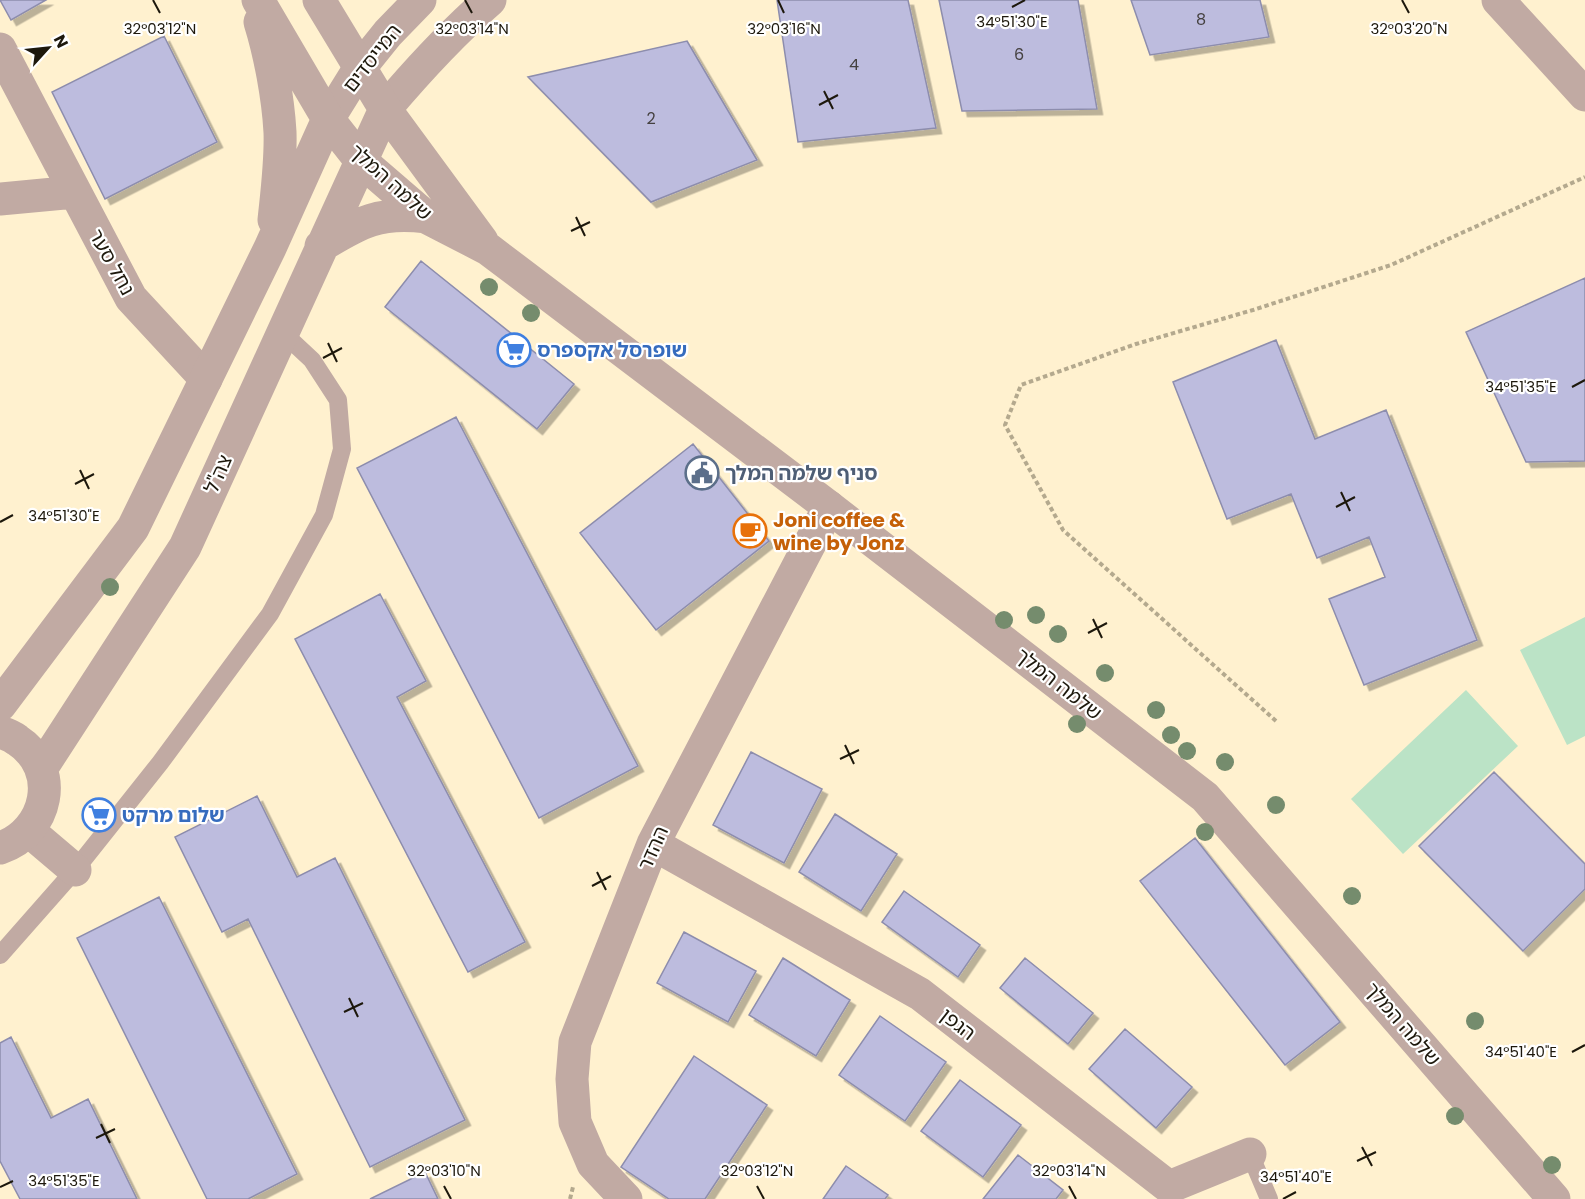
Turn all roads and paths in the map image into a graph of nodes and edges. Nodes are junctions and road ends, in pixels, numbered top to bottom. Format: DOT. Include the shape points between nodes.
graph roads {
  1 [pos="253,0"];
  2 [pos="258,0"];
  3 [pos="319,0"];
  4 [pos="420,0"];
  5 [pos="490,0"];
  6 [pos="1497,0"];
  7 [pos="0,50"];
  8 [pos="359,69"];
  9 [pos="1585,95"];
  10 [pos="385,109"];
  11 [pos="328,118"];
  12 [pos="361,160"];
  13 [pos="1585,177"];
  14 [pos="75,192"];
  15 [pos="0,199"];
  16 [pos="426,217"];
  17 [pos="321,246"];
  18 [pos="270,248"];
  19 [pos="488,249"];
  20 [pos="282,332"];
  21 [pos="206,379"];
  22 [pos="829,507"];
  23 [pos="0,705"];
  24 [pos="1276,721"];
  25 [pos="0,732"];
  26 [pos="40,769"];
  27 [pos="29,831"];
  28 [pos="653,844"];
  29 [pos="0,848"];
  30 [pos="75,870"];
  31 [pos="0,954"];
  32 [pos="1250,1154"];
  33 [pos="626,1199"];
  34 [pos="1269,1199"];
  35 [pos="1554,1199"];
  1 -- 18 [label="street" via="265,39 280,131"];
  2 -- 11 [label="street, שלמה המלך"];
  3 -- 8 [label="street, שלמה המלך"];
  4 -- 8 [label="street, המייסדים"];
  5 -- 10 [label="street" via="418,70"];
  6 -- 9 [label="street"];
  7 -- 14 [label="street, נחל סער"];
  8 -- 10 [label="street, שלמה המלך"];
  8 -- 11 [label="street, המייסדים"];
  10 -- 12 [label="street"];
  10 -- 19 [label="street, שלמה המלך"];
  11 -- 12 [label="street, שלמה המלך"];
  11 -- 18 [label="street"];
  12 -- 16 [label="street, שלמה המלך"];
  12 -- 17 [label="street, צה\"ל"];
  13 -- 24 [label="path" via="1391,265 1137,344 1021,386 1005,425 1063,530"];
  14 -- 15 [label="street"];
  14 -- 21 [label="street, נחל סער" via="131,298"];
  16 -- 17 [label="street" via="386,216 363,223"];
  16 -- 19 [label="street, שלמה המלך"];
  17 -- 20 [label="street, צה\"ל"];
  18 -- 21 [label="street"];
  19 -- 22 [label="street, שלמה המלך"];
  20 -- 26 [label="street, צה\"ל" via="185,547"];
  20 -- 30 [label="lane" via="312,360 338,400 342,449 324,515 270,614"];
  21 -- 23 [label="street" via="133,528"];
  22 -- 28 [label="street, ההדר"];
  22 -- 35 [label="street, שלמה המלך" via="1205,796"];
  25 -- 26 [label="street" via="18,740"];
  26 -- 27 [label="street" via="44,802"];
  27 -- 29 [label="street" via="13,844"];
  27 -- 30 [label="street"];
  28 -- 32 [label="street, הגפן" via="920,994 1169,1187"];
  28 -- 33 [label="street, ההדר" via="575,1042 572,1079 575,1122 593,1164"];
  30 -- 31 [label="lane"];
  32 -- 34 [label="lane"];
}
